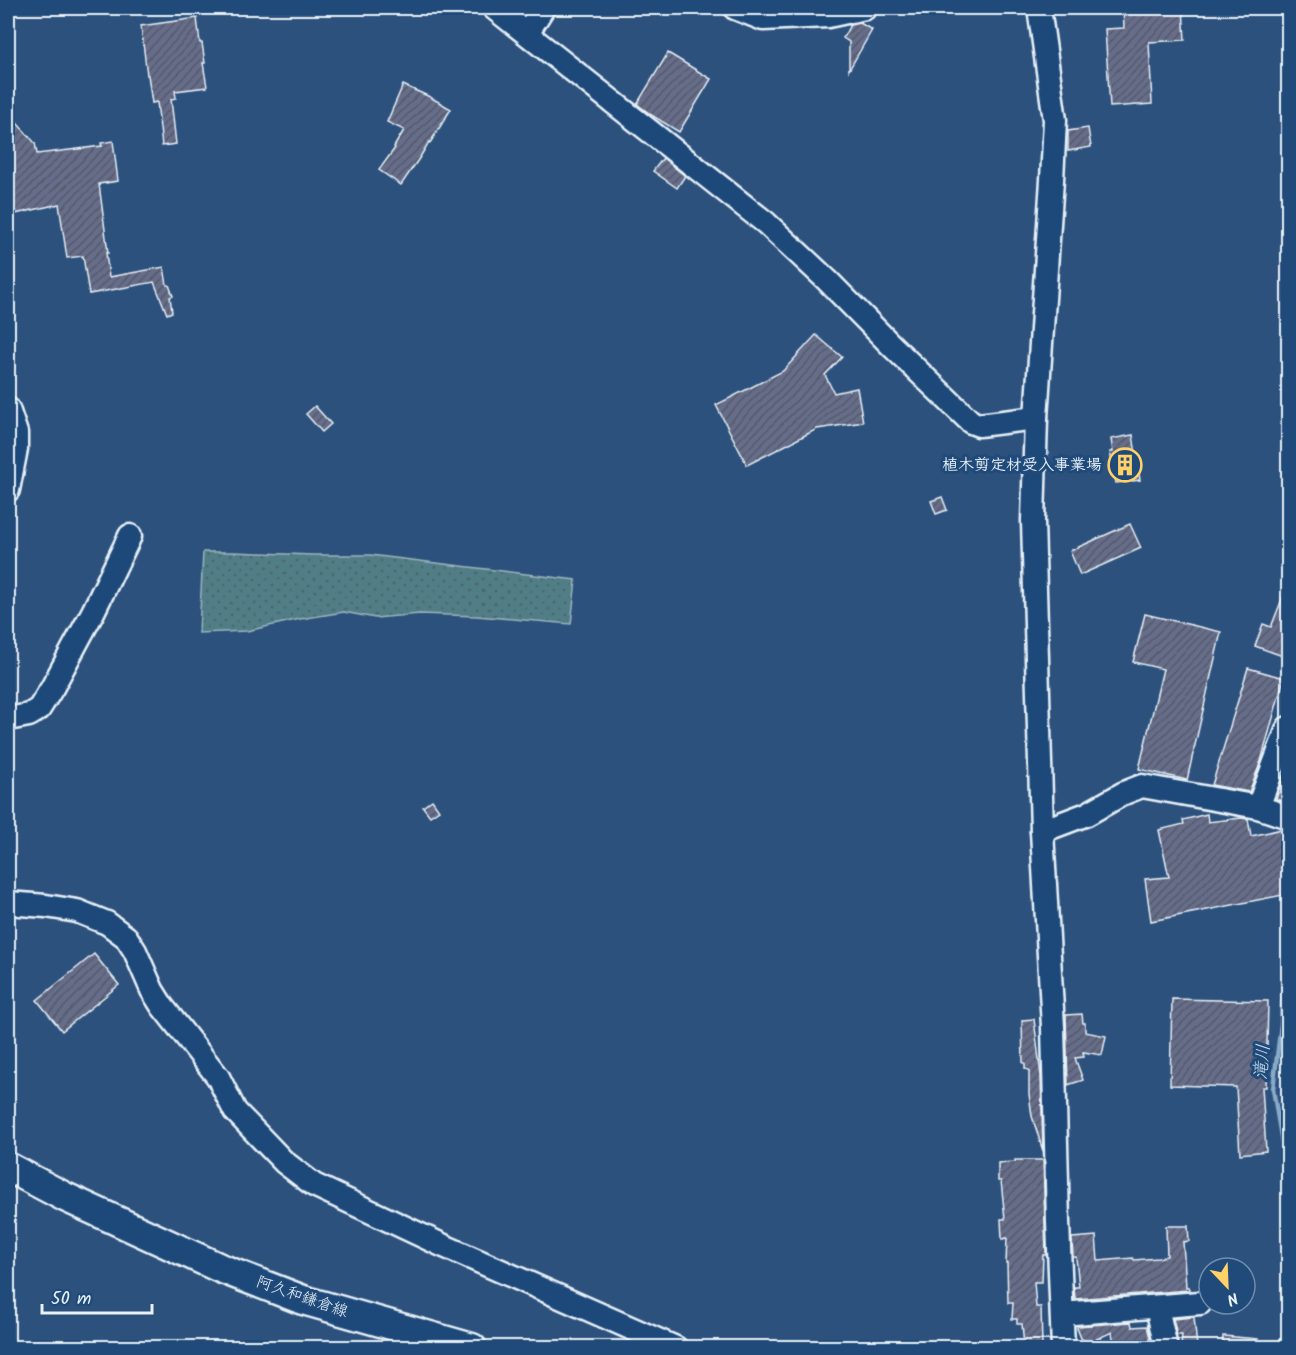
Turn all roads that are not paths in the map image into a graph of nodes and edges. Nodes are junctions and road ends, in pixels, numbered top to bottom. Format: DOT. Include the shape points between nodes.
graph roads {
  1 [pos="494,8"];
  2 [pos="543,8"];
  3 [pos="735,8"];
  4 [pos="865,8"];
  5 [pos="1039,8"];
  6 [pos="526,33"];
  7 [pos="8,409"];
  8 [pos="1036,418"];
  9 [pos="8,490"];
  10 [pos="130,536"];
  11 [pos="8,719"];
  12 [pos="1288,728"];
  13 [pos="1258,807"];
  14 [pos="1288,817"];
  15 [pos="1042,831"];
  16 [pos="8,903"];
  17 [pos="8,1167"];
  18 [pos="8,1185"];
  19 [pos="1197,1303"];
  20 [pos="1157,1307"];
  21 [pos="1062,1314"];
  22 [pos="404,1347"];
  23 [pos="472,1347"];
  24 [pos="676,1347"];
  25 [pos="1063,1347"];
  26 [pos="1166,1347"];
  1 -- 6 [label="street"];
  2 -- 6 [label="street"];
  3 -- 4 [label="street" via="763,19 828,16"];
  5 -- 8 [label="street" via="1055,120"];
  6 -- 8 [label="street" via="766,223 971,422 980,425"];
  7 -- 9 [label="street" via="16,433"];
  8 -- 15 [label="street" via="1033,521"];
  10 -- 11 [label="street" via="39,709"];
  12 -- 13 [label="street"];
  13 -- 14 [label="street"];
  13 -- 15 [label="street" via="1142,786"];
  15 -- 21 [label="street"];
  16 -- 24 [label="street" via="77,911 107,922 126,937 162,1006 218,1077 235,1111 284,1162 314,1185"];
  17 -- 23 [label="main road, 阿久和鎌倉線" via="220,1268 293,1296"];
  18 -- 22 [label="main road, 阿久和鎌倉線" via="58,1212 241,1294"];
  19 -- 20 [label="street"];
  20 -- 21 [label="street"];
  20 -- 26 [label="street"];
  21 -- 25 [label="street"];
}
